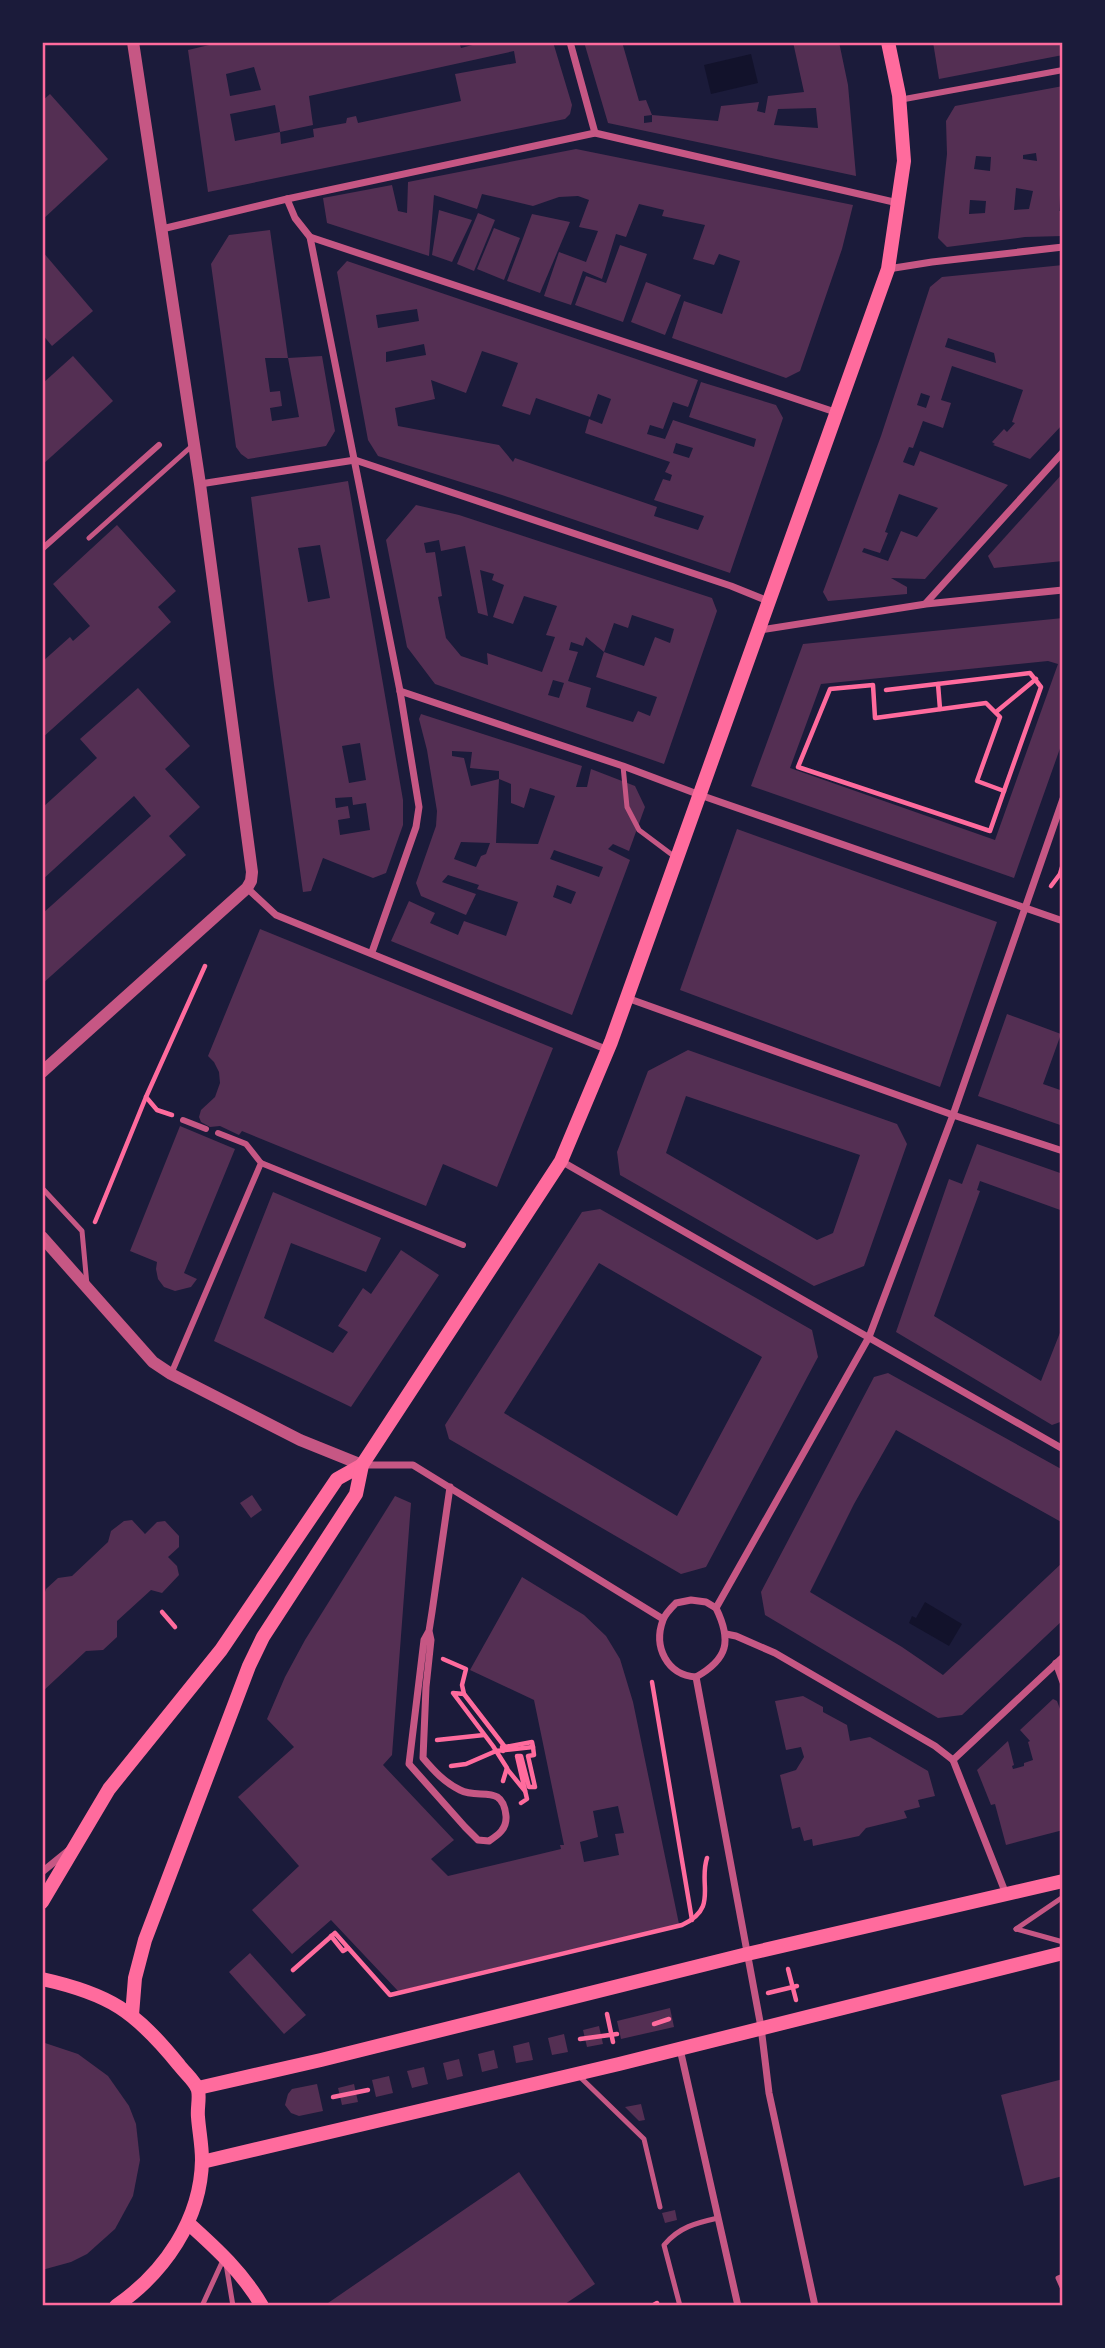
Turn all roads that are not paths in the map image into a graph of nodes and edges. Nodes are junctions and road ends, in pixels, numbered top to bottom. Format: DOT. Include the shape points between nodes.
graph roads {
  1 [pos="132,42"];
  2 [pos="569,42"];
  3 [pos="888,42"];
  4 [pos="1063,71"];
  5 [pos="898,100"];
  6 [pos="595,133"];
  7 [pos="286,199"];
  8 [pos="898,203"];
  9 [pos="162,229"];
  10 [pos="310,237"];
  11 [pos="1063,247"];
  12 [pos="888,269"];
  13 [pos="838,413"];
  14 [pos="194,444"];
  15 [pos="159,445"];
  16 [pos="1063,452"];
  17 [pos="355,460"];
  18 [pos="200,484"];
  19 [pos="89,538"];
  20 [pos="42,549"];
  21 [pos="1063,590"];
  22 [pos="768,601"];
  23 [pos="926,604"];
  24 [pos="759,631"];
  25 [pos="400,691"];
  26 [pos="622,766"];
  27 [pos="700,795"];
  28 [pos="1063,799"];
  29 [pos="677,859"];
  30 [pos="247,888"];
  31 [pos="1026,908"];
  32 [pos="1063,921"];
  33 [pos="372,952"];
  34 [pos="626,998"];
  35 [pos="608,1050"];
  36 [pos="42,1072"];
  37 [pos="953,1115"];
  38 [pos="183,1119"];
  39 [pos="206,1129"];
  40 [pos="218,1133"];
  41 [pos="1063,1151"];
  42 [pos="561,1161"];
  43 [pos="261,1163"];
  44 [pos="42,1188"];
  45 [pos="42,1237"];
  46 [pos="463,1245"];
  47 [pos="88,1288"];
  48 [pos="869,1337"];
  49 [pos="171,1374"];
  50 [pos="1063,1449"];
  51 [pos="362,1465"];
  52 [pos="450,1487"];
  53 [pos="716,1608"];
  54 [pos="663,1619"];
  55 [pos="429,1631"];
  56 [pos="726,1634"];
  57 [pos="1063,1657"];
  58 [pos="1056,1663"];
  59 [pos="696,1677"];
  60 [pos="1063,1682"];
  61 [pos="953,1760"];
  62 [pos="75,1845"];
  63 [pos="42,1872"];
  64 [pos="1063,1875"];
  65 [pos="1063,1881"];
  66 [pos="1046,1885"];
  67 [pos="1006,1894"];
  68 [pos="1063,1897"];
  69 [pos="42,1902"];
  70 [pos="1063,1942"];
  71 [pos="1063,1953"];
  72 [pos="747,1954"];
  73 [pos="42,1979"];
  74 [pos="132,2015"];
  75 [pos="761,2027"];
  76 [pos="680,2049"];
  77 [pos="577,2074"];
  78 [pos="198,2088"];
  79 [pos="202,2162"];
  80 [pos="660,2207"];
  81 [pos="718,2218"];
  82 [pos="188,2223"];
  83 [pos="225,2256"];
  84 [pos="1063,2276"];
  85 [pos="1063,2290"];
  86 [pos="116,2306"];
  87 [pos="202,2306"];
  88 [pos="233,2306"];
  89 [pos="262,2306"];
  90 [pos="680,2306"];
  91 [pos="738,2306"];
  92 [pos="815,2306"];
  1 -- 9 [label="street"];
  2 -- 6 [label="street"];
  3 -- 5 [label="main road"];
  4 -- 5 [label="street"];
  5 -- 8 [label="main road" via="904,161"];
  6 -- 7 [label="street"];
  6 -- 8 [label="street"];
  7 -- 9 [label="street"];
  7 -- 10 [label="street"];
  8 -- 12 [label="main road"];
  9 -- 14 [label="street"];
  10 -- 13 [label="street"];
  10 -- 17 [label="street"];
  11 -- 12 [label="street"];
  12 -- 13 [label="main road"];
  13 -- 22 [label="main road"];
  14 -- 18 [label="street"];
  14 -- 19 [label="lane"];
  15 -- 20 [label="street"];
  16 -- 23 [label="street"];
  17 -- 18 [label="street"];
  17 -- 22 [label="street"];
  17 -- 25 [label="street"];
  18 -- 30 [label="street" via="252,872"];
  21 -- 23 [label="street"];
  22 -- 24 [label="main road"];
  23 -- 24 [label="street"];
  24 -- 27 [label="main road"];
  25 -- 26 [label="street"];
  25 -- 33 [label="street" via="418,817"];
  26 -- 27 [label="street"];
  26 -- 29 [label="lane" via="627,807 639,830"];
  27 -- 29 [label="main road"];
  27 -- 31 [label="street"];
  28 -- 31 [label="street"];
  29 -- 34 [label="main road"];
  30 -- 33 [label="street" via="276,915"];
  30 -- 36 [label="street"];
  31 -- 32 [label="street"];
  31 -- 37 [label="street"];
  33 -- 35 [label="street"];
  34 -- 35 [label="main road"];
  34 -- 37 [label="street"];
  35 -- 42 [label="main road"];
  37 -- 41 [label="street"];
  37 -- 48 [label="street"];
  38 -- 39 [label="street"];
  40 -- 43 [label="street" via="246,1144"];
  42 -- 48 [label="street"];
  42 -- 51 [label="main road"];
  43 -- 46 [label="street"];
  43 -- 49 [label="street"];
  44 -- 47 [label="lane" via="82,1231"];
  45 -- 47 [label="street"];
  47 -- 49 [label="street" via="153,1362"];
  48 -- 50 [label="street"];
  48 -- 53 [label="street"];
  49 -- 51 [label="street" via="300,1440"];
  51 -- 52 [label="street" via="413,1465"];
  51 -- 62 [label="main road" via="337,1479 221,1650 109,1789"];
  51 -- 74 [label="main road" via="356,1494 249,1666 145,1940"];
  52 -- 54 [label="street"];
  52 -- 55 [label="street"];
  53 -- 54 [label="street" via="706,1602 676,1602"];
  53 -- 56 [label="street"];
  54 -- 59 [label="street" via="659,1640 664,1658 678,1673"];
  55 -- 55 [label="street" via="424,1640 409,1764 478,1840 489,1841 506,1823 498,1797 464,1792 442,1780 423,1758"];
  56 -- 59 [label="street" via="723,1653 713,1667"];
  56 -- 61 [label="street" via="786,1659"];
  57 -- 58 [label="street"];
  58 -- 60 [label="street"];
  58 -- 61 [label="street"];
  59 -- 72 [label="street"];
  61 -- 67 [label="street"];
  62 -- 63 [label="street"];
  62 -- 69 [label="main road"];
  64 -- 66 [label="street"];
  65 -- 66 [label="main road"];
  66 -- 67 [label="main road"];
  67 -- 72 [label="main road"];
  68 -- 70 [label="lane" via="1016,1929"];
  71 -- 75 [label="main road"];
  72 -- 75 [label="street"];
  72 -- 78 [label="main road"];
  73 -- 74 [label="main road" via="92,1992"];
  74 -- 78 [label="main road"];
  75 -- 76 [label="main road"];
  75 -- 92 [label="street" via="769,2093"];
  76 -- 77 [label="main road"];
  76 -- 81 [label="street"];
  77 -- 79 [label="main road"];
  77 -- 80 [label="lane" via="644,2139"];
  78 -- 79 [label="main road"];
  79 -- 82 [label="main road"];
  81 -- 90 [label="lane" via="675,2233 664,2245"];
  81 -- 91 [label="street"];
  82 -- 83 [label="main road"];
  82 -- 86 [label="main road" via="149,2279"];
  83 -- 87 [label="lane"];
  83 -- 88 [label="lane"];
  83 -- 89 [label="main road"];
  84 -- 85 [label="lane" via="1059,2278"];
}
